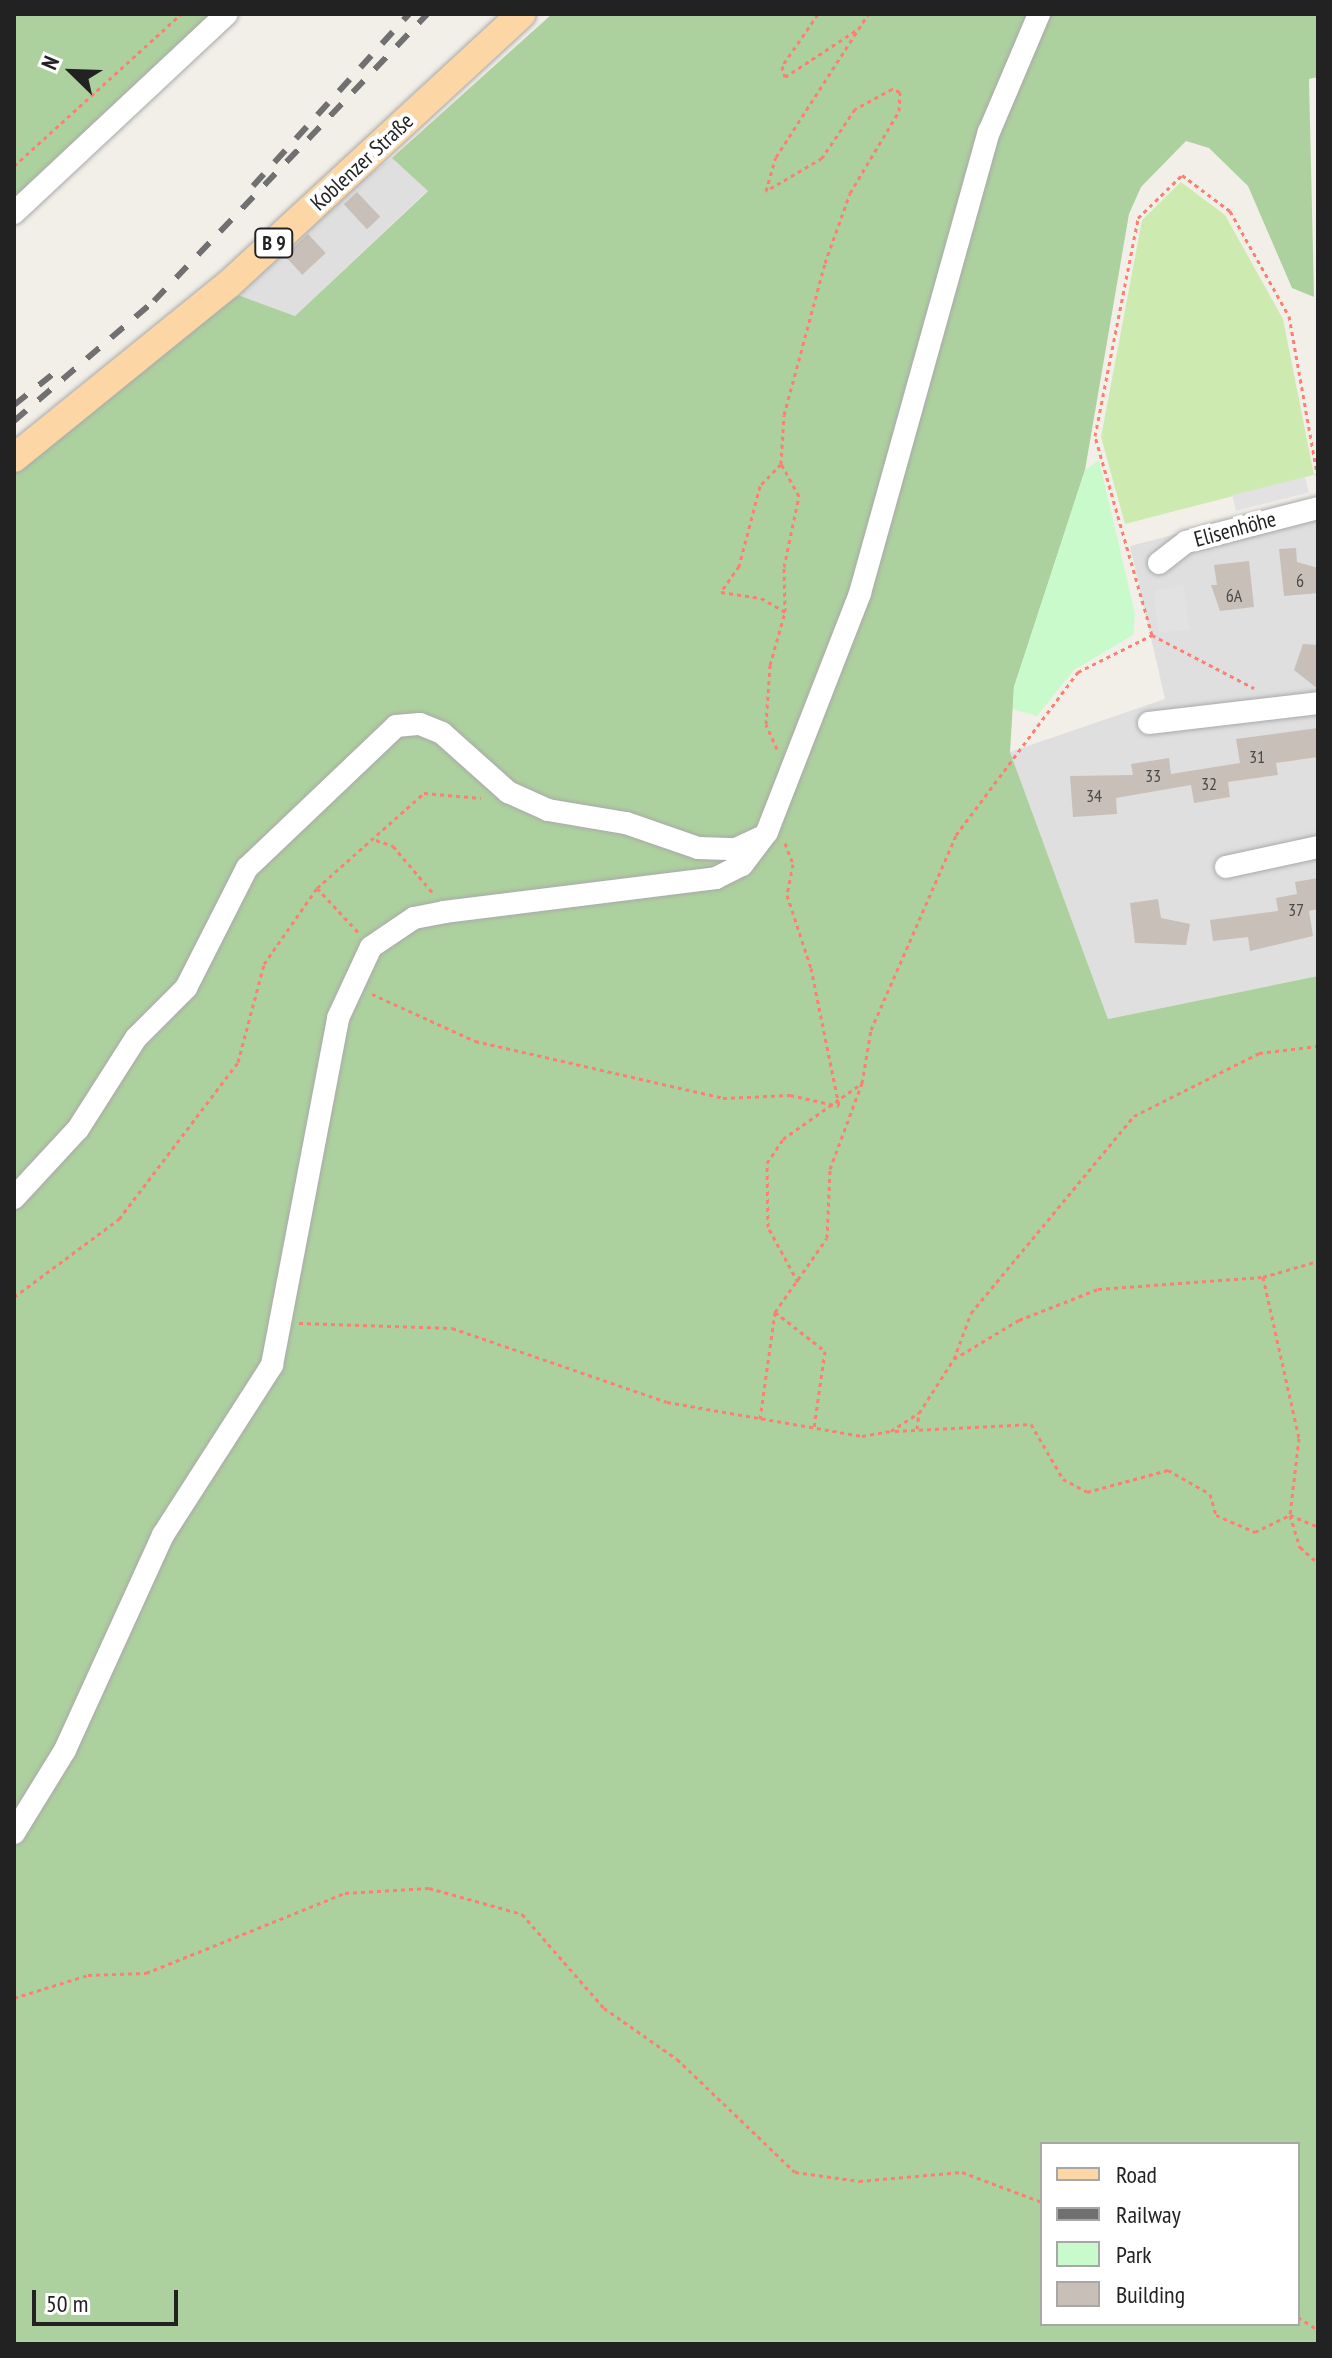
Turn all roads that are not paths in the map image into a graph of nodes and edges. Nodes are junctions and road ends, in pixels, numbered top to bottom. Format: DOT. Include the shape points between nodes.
graph roads {
  1 [pos="227,14"];
  2 [pos="522,14"];
  3 [pos="1039,14"];
  4 [pos="14,213"];
  5 [pos="14,458"];
  6 [pos="1318,508"];
  7 [pos="1159,563"];
  8 [pos="1318,703"];
  9 [pos="1149,723"];
  10 [pos="770,824"];
  11 [pos="1318,847"];
  12 [pos="1226,867"];
  13 [pos="14,1198"];
  14 [pos="14,1833"];
  1 -- 4 [label="street"];
  2 -- 5 [label="main road, Koblenzer Straße / B 9" via="229,284"];
  3 -- 10 [label="street" via="989,132 860,593"];
  6 -- 7 [label="street, Elisenhöhe" via="1186,542"];
  8 -- 9 [label="street"];
  10 -- 13 [label="street" via="736,849 698,848 626,823 548,810 508,792 442,733 408,723 387,731 247,868 186,988 136,1038 78,1129"];
  10 -- 14 [label="street" via="742,865 716,878 444,912 414,918 371,947 349,983 284,1323 261,1387 163,1535 65,1750"];
  11 -- 12 [label="street"];
}
